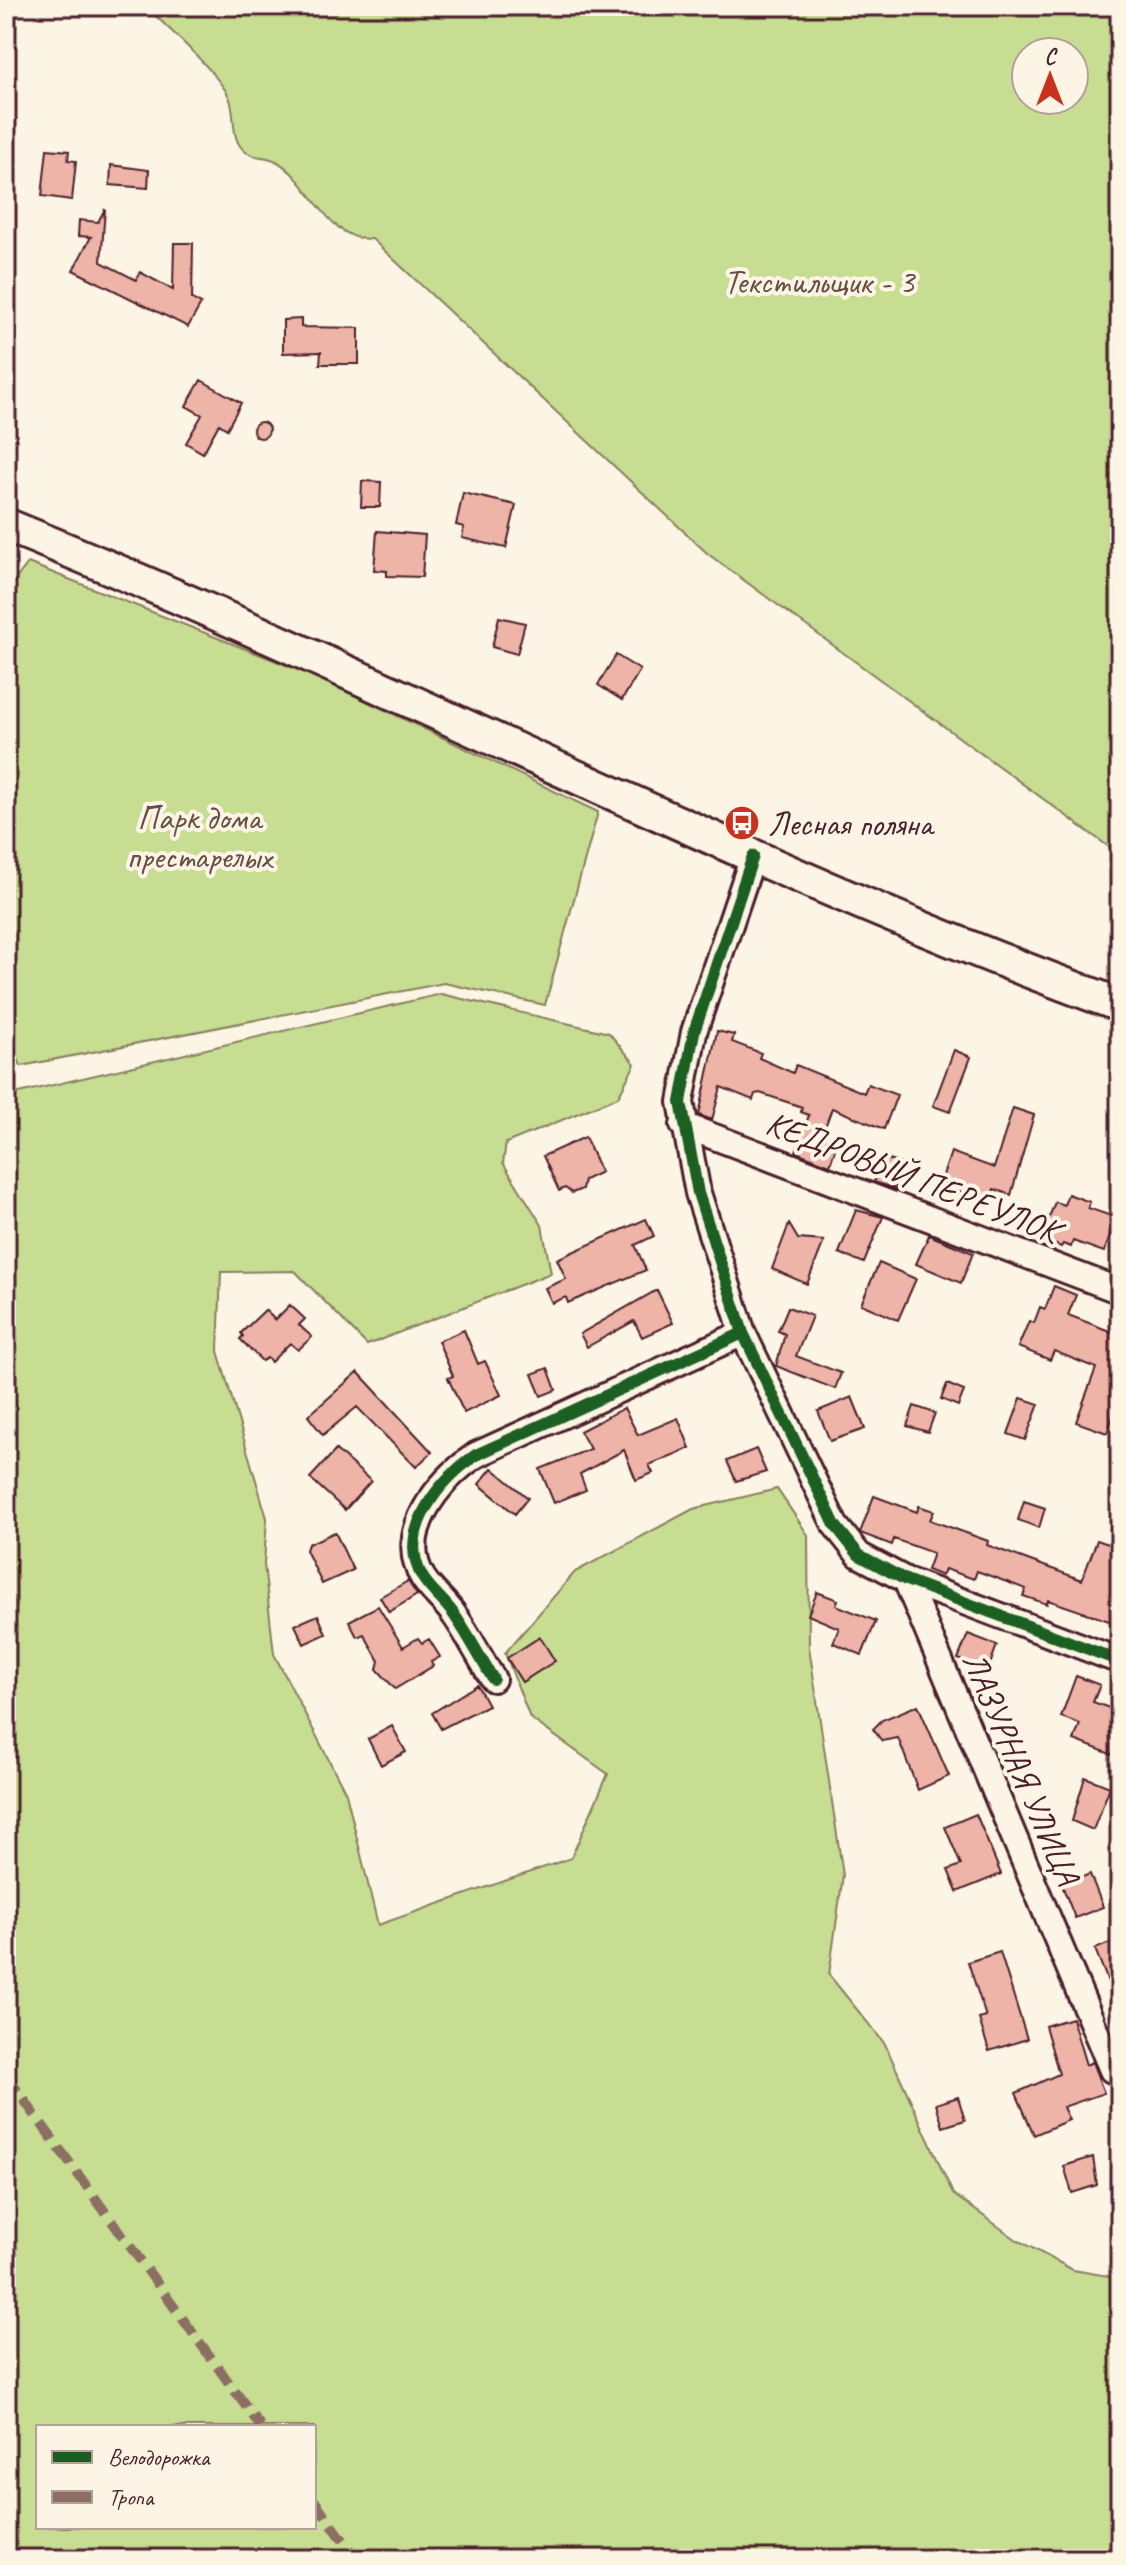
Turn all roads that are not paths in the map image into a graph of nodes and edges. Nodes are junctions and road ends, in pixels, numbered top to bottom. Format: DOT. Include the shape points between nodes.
graph roads {
  1 [pos="6,525"];
  2 [pos="753,856"];
  3 [pos="1120,1005"];
  4 [pos="683,1125"];
  5 [pos="1120,1291"];
  6 [pos="743,1333"];
  7 [pos="906,1580"];
  8 [pos="1120,1661"];
  9 [pos="493,1679"];
  10 [pos="1112,2070"];
  1 -- 2 [label="main road" via="361,677"];
  2 -- 3 [label="main road" via="991,959"];
  2 -- 4 [label="street" via="694,1032 681,1102"];
  4 -- 5 [label="street, КЕДРОВЫЙ ПЕРЕУЛОК"];
  4 -- 6 [label="street" via="698,1193"];
  6 -- 7 [label="street" via="835,1525 859,1555"];
  6 -- 9 [label="street" via="476,1455 448,1478 425,1509 415,1538 418,1566 454,1613"];
  7 -- 8 [label="street"];
  7 -- 10 [label="street, ЛАЗУРНАЯ УЛИЦА"];
}
